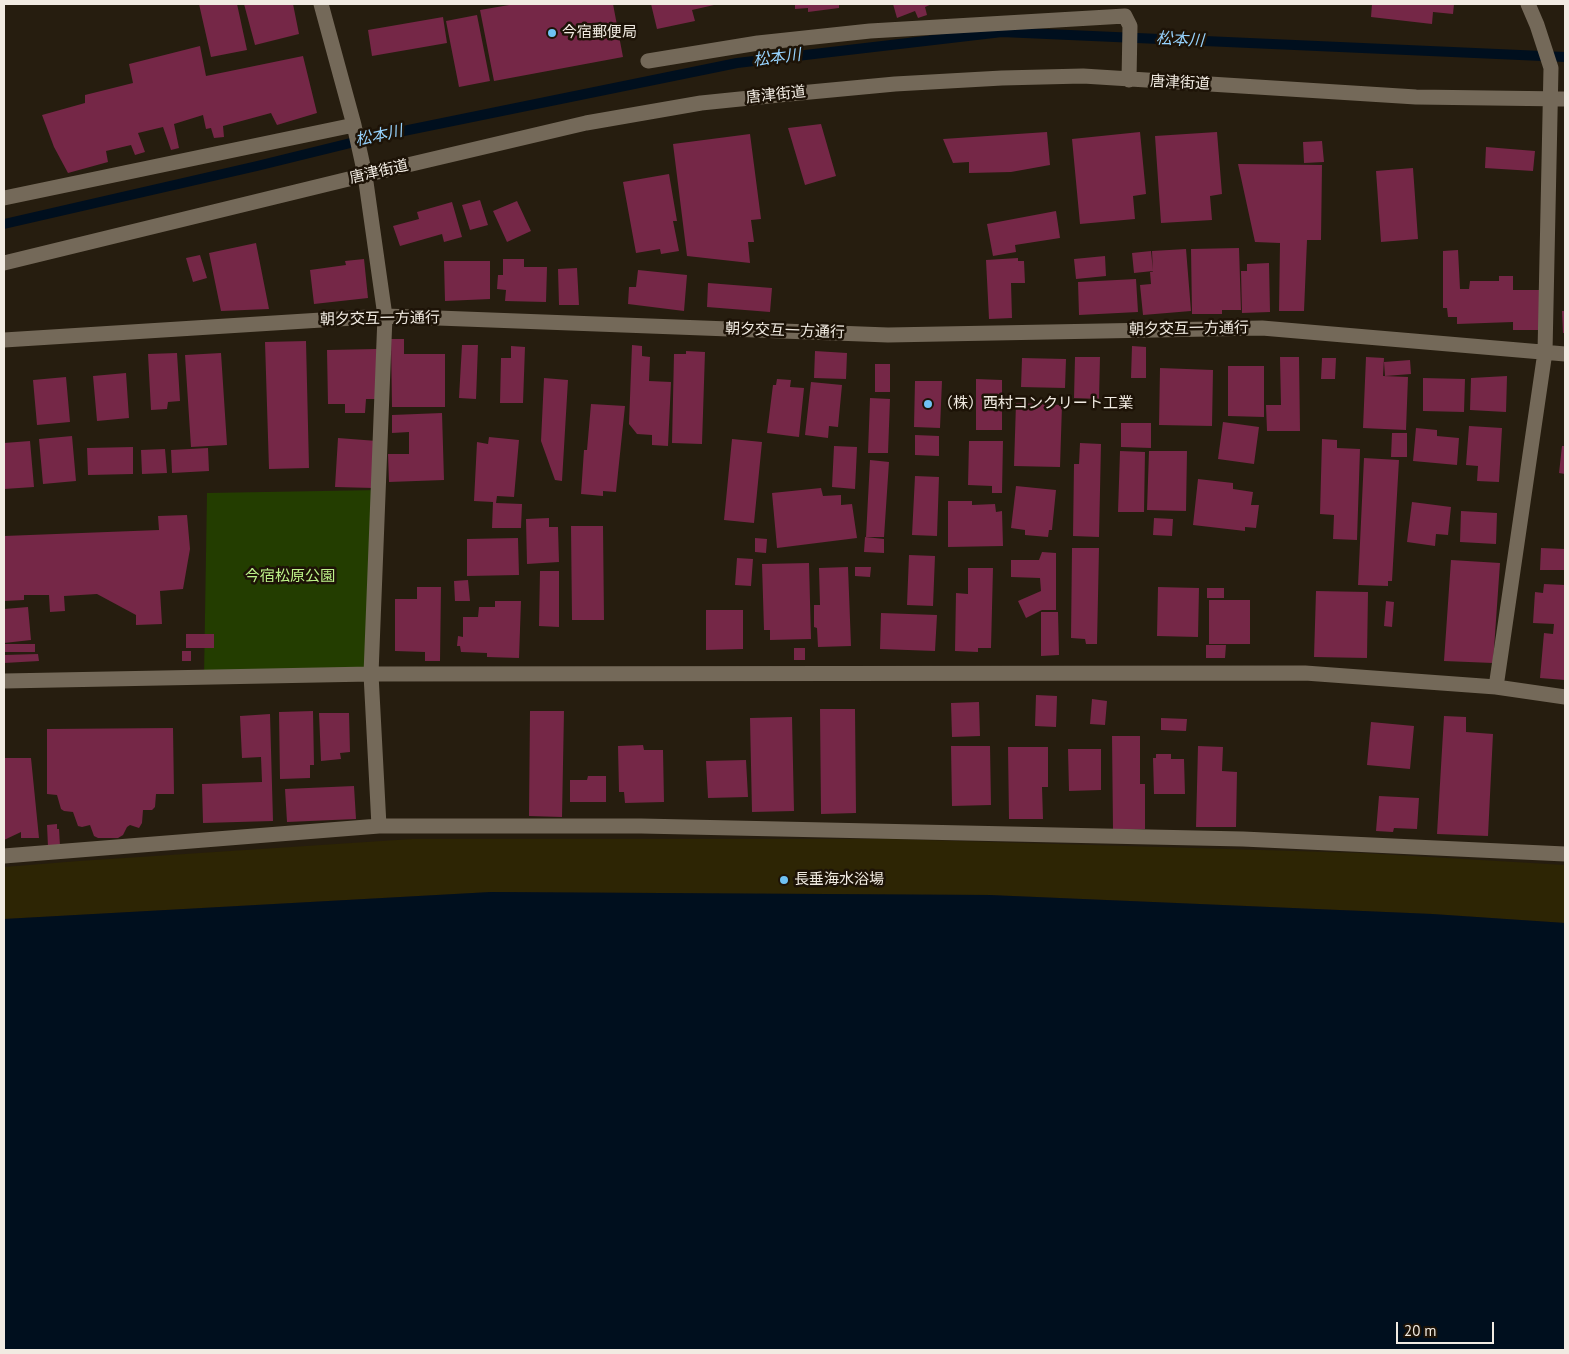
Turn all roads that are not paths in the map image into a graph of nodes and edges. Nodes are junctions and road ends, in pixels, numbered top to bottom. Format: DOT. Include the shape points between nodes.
graph roads {
  1 [pos="321,4"];
  2 [pos="1528,4"];
  3 [pos="1110,10"];
  4 [pos="648,61"];
  5 [pos="1129,80"];
  6 [pos="1558,99"];
  7 [pos="354,125"];
  8 [pos="365,175"];
  9 [pos="4,198"];
  10 [pos="4,263"];
  11 [pos="385,316"];
  12 [pos="4,340"];
  13 [pos="1545,352"];
  14 [pos="1565,354"];
  15 [pos="371,674"];
  16 [pos="4,681"];
  17 [pos="1496,687"];
  18 [pos="1565,697"];
  19 [pos="379,826"];
  20 [pos="1565,854"];
  21 [pos="4,856"];
  1 -- 7 [label="street"];
  2 -- 6 [label="street"];
  3 -- 4 [label="street" via="758,43"];
  3 -- 5 [label="street" via="1125,16 1130,26"];
  5 -- 6 [label="street, 唐津街道" via="1416,97"];
  5 -- 8 [label="street, 唐津街道" via="1083,76 1002,78 885,85 701,103 586,123"];
  6 -- 13 [label="street"];
  7 -- 8 [label="street"];
  7 -- 9 [label="street"];
  8 -- 10 [label="street, 唐津街道"];
  8 -- 11 [label="street"];
  11 -- 12 [label="street, 朝夕交互一方通行"];
  11 -- 13 [label="street, 朝夕交互一方通行" via="888,335 1262,328"];
  11 -- 15 [label="street"];
  13 -- 14 [label="street, 朝夕交互一方通行"];
  13 -- 17 [label="street"];
  15 -- 16 [label="street"];
  15 -- 17 [label="street" via="1305,673"];
  15 -- 19 [label="street"];
  17 -- 18 [label="street"];
  19 -- 20 [label="street" via="922,831 1243,839"];
  19 -- 21 [label="street"];
}
